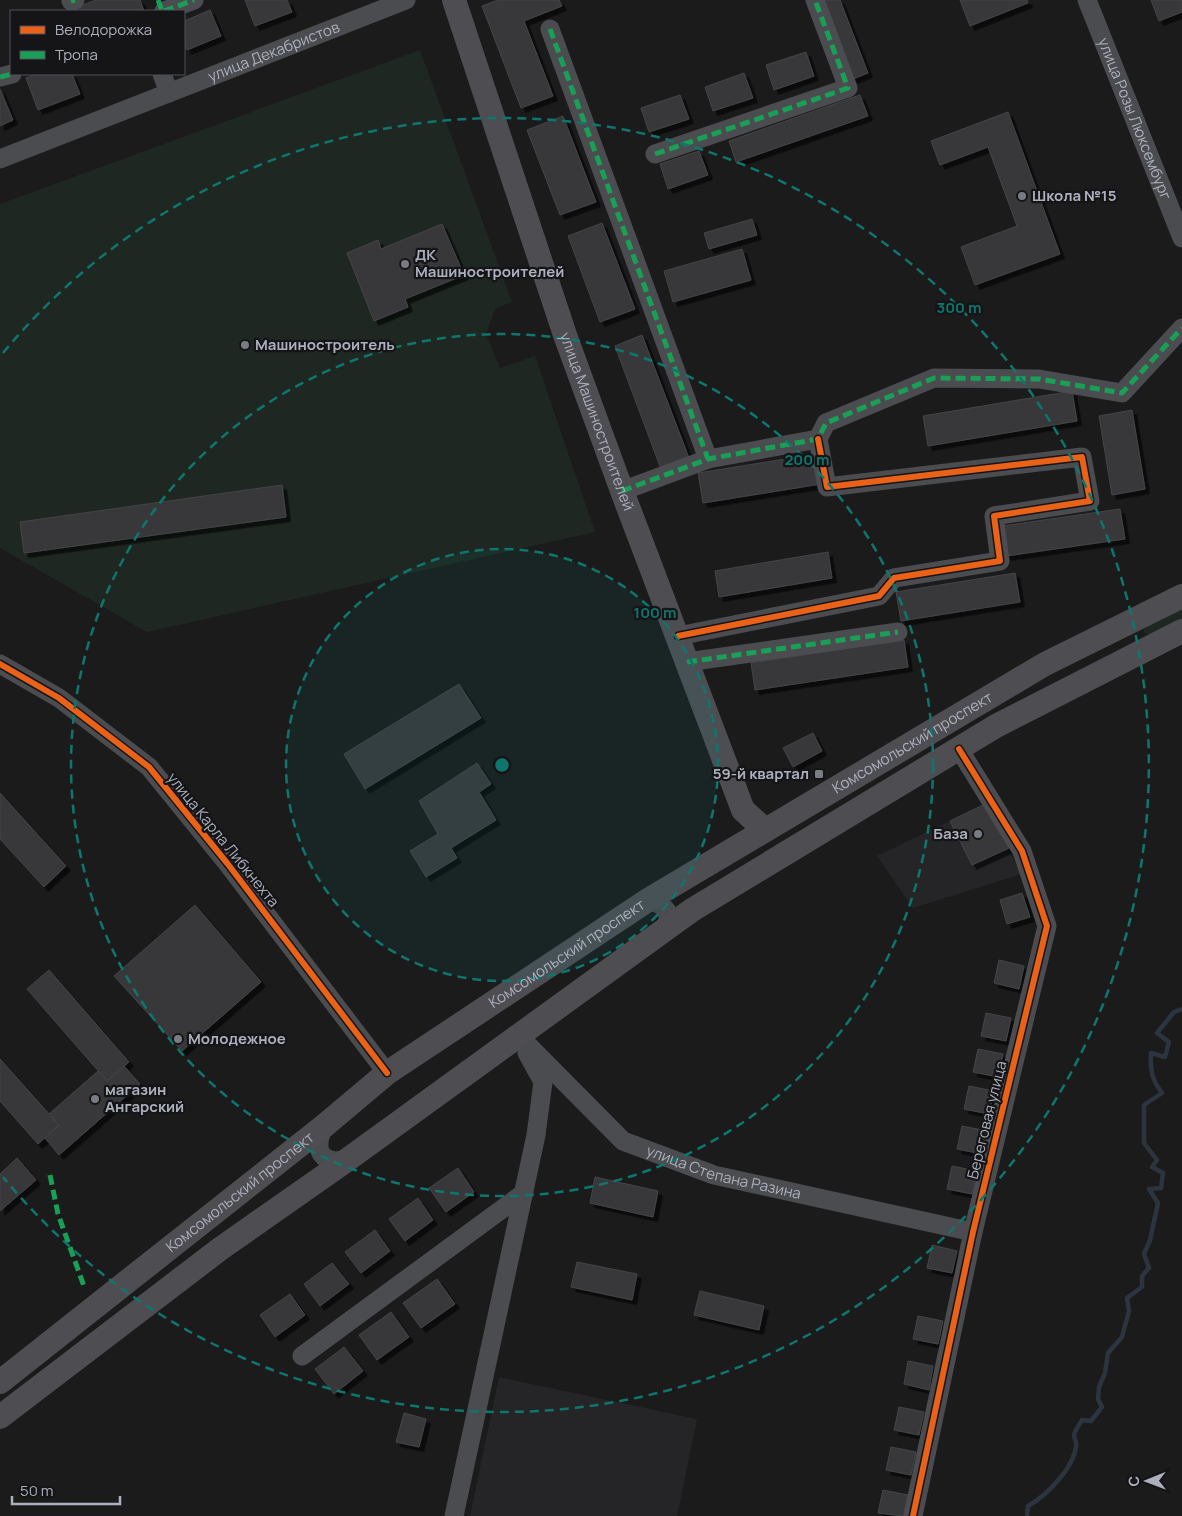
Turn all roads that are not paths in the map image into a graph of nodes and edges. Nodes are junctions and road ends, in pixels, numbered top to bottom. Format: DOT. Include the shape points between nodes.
graph roads {
  1 [pos="194,0"];
  2 [pos="406,0"];
  3 [pos="454,0"];
  4 [pos="815,0"];
  5 [pos="1087,0"];
  6 [pos="166,10"];
  7 [pos="550,29"];
  8 [pos="162,75"];
  9 [pos="168,93"];
  10 [pos="655,154"];
  11 [pos="0,159"];
  12 [pos="1182,238"];
  13 [pos="1182,328"];
  14 [pos="818,439"];
  15 [pos="708,459"];
  16 [pos="622,491"];
  17 [pos="1182,596"];
  18 [pos="1123,626"];
  19 [pos="1182,631"];
  20 [pos="898,632"];
  21 [pos="678,636"];
  22 [pos="1137,654"];
  23 [pos="687,662"];
  24 [pos="0,664"];
  25 [pos="959,749"];
  26 [pos="764,829"];
  27 [pos="675,884"];
  28 [pos="648,900"];
  29 [pos="692,910"];
  30 [pos="665,930"];
  31 [pos="518,1035"];
  32 [pos="387,1074"];
  33 [pos="324,1126"];
  34 [pos="347,1160"];
  35 [pos="524,1193"];
  36 [pos="973,1232"];
  37 [pos="302,1356"];
  38 [pos="0,1382"];
  39 [pos="0,1417"];
  40 [pos="454,1516"];
  41 [pos="913,1516"];
  1 -- 6 [label="street"];
  2 -- 9 [label="street, улица Декабристов"];
  3 -- 16 [label="main road, улица Машиностроителей" via="565,335"];
  4 -- 10 [label="street" via="848,88"];
  5 -- 12 [label="street, улица Розы Люксембург"];
  7 -- 15 [label="street"];
  8 -- 9 [label="street"];
  9 -- 11 [label="street, улица Декабристов"];
  13 -- 14 [label="street" via="1122,393 1039,379 934,378 826,423"];
  14 -- 15 [label="street"];
  14 -- 21 [label="street" via="827,488 1082,457 1090,501 994,516 1000,561 894,578 879,596"];
  15 -- 16 [label="street"];
  16 -- 21 [label="main road, улица Машиностроителей"];
  17 -- 18 [label="main road, Комсомольский проспект"];
  18 -- 22 [label="main road" via="1130,626 1136,633"];
  18 -- 26 [label="main road, Комсомольский проспект" via="1045,664"];
  19 -- 22 [label="main road, Комсомольский проспект"];
  20 -- 23 [label="street"];
  21 -- 23 [label="main road, улица Машиностроителей"];
  22 -- 25 [label="main road, Комсомольский проспект" via="996,726"];
  23 -- 26 [label="main road, улица Машиностроителей" via="743,810"];
  24 -- 32 [label="street, улица Карла Либкнехта" via="59,698 149,767 227,863"];
  25 -- 29 [label="main road, Комсомольский проспект"];
  25 -- 36 [label="street, Береговая улица" via="1022,851 1047,926"];
  26 -- 27 [label="main road, Комсомольский проспект"];
  27 -- 28 [label="main road, Комсомольский проспект"];
  27 -- 29 [label="main road" via="672,894 676,907 682,911"];
  28 -- 30 [label="street" via="660,903 668,911"];
  28 -- 32 [label="main road, Комсомольский проспект"];
  29 -- 30 [label="main road, Комсомольский проспект"];
  30 -- 31 [label="main road, Комсомольский проспект"];
  31 -- 34 [label="main road, Комсомольский проспект"];
  31 -- 35 [label="street" via="543,1082"];
  31 -- 36 [label="street, улица Степана Разина" via="623,1141 714,1175"];
  32 -- 33 [label="main road, Комсомольский проспект"];
  33 -- 34 [label="street" via="318,1139 318,1149 324,1158 334,1162"];
  33 -- 38 [label="main road, Комсомольский проспект"];
  34 -- 39 [label="main road, Комсомольский проспект" via="220,1248"];
  35 -- 37 [label="street"];
  35 -- 40 [label="street"];
  36 -- 41 [label="street, Береговая улица"];
}
